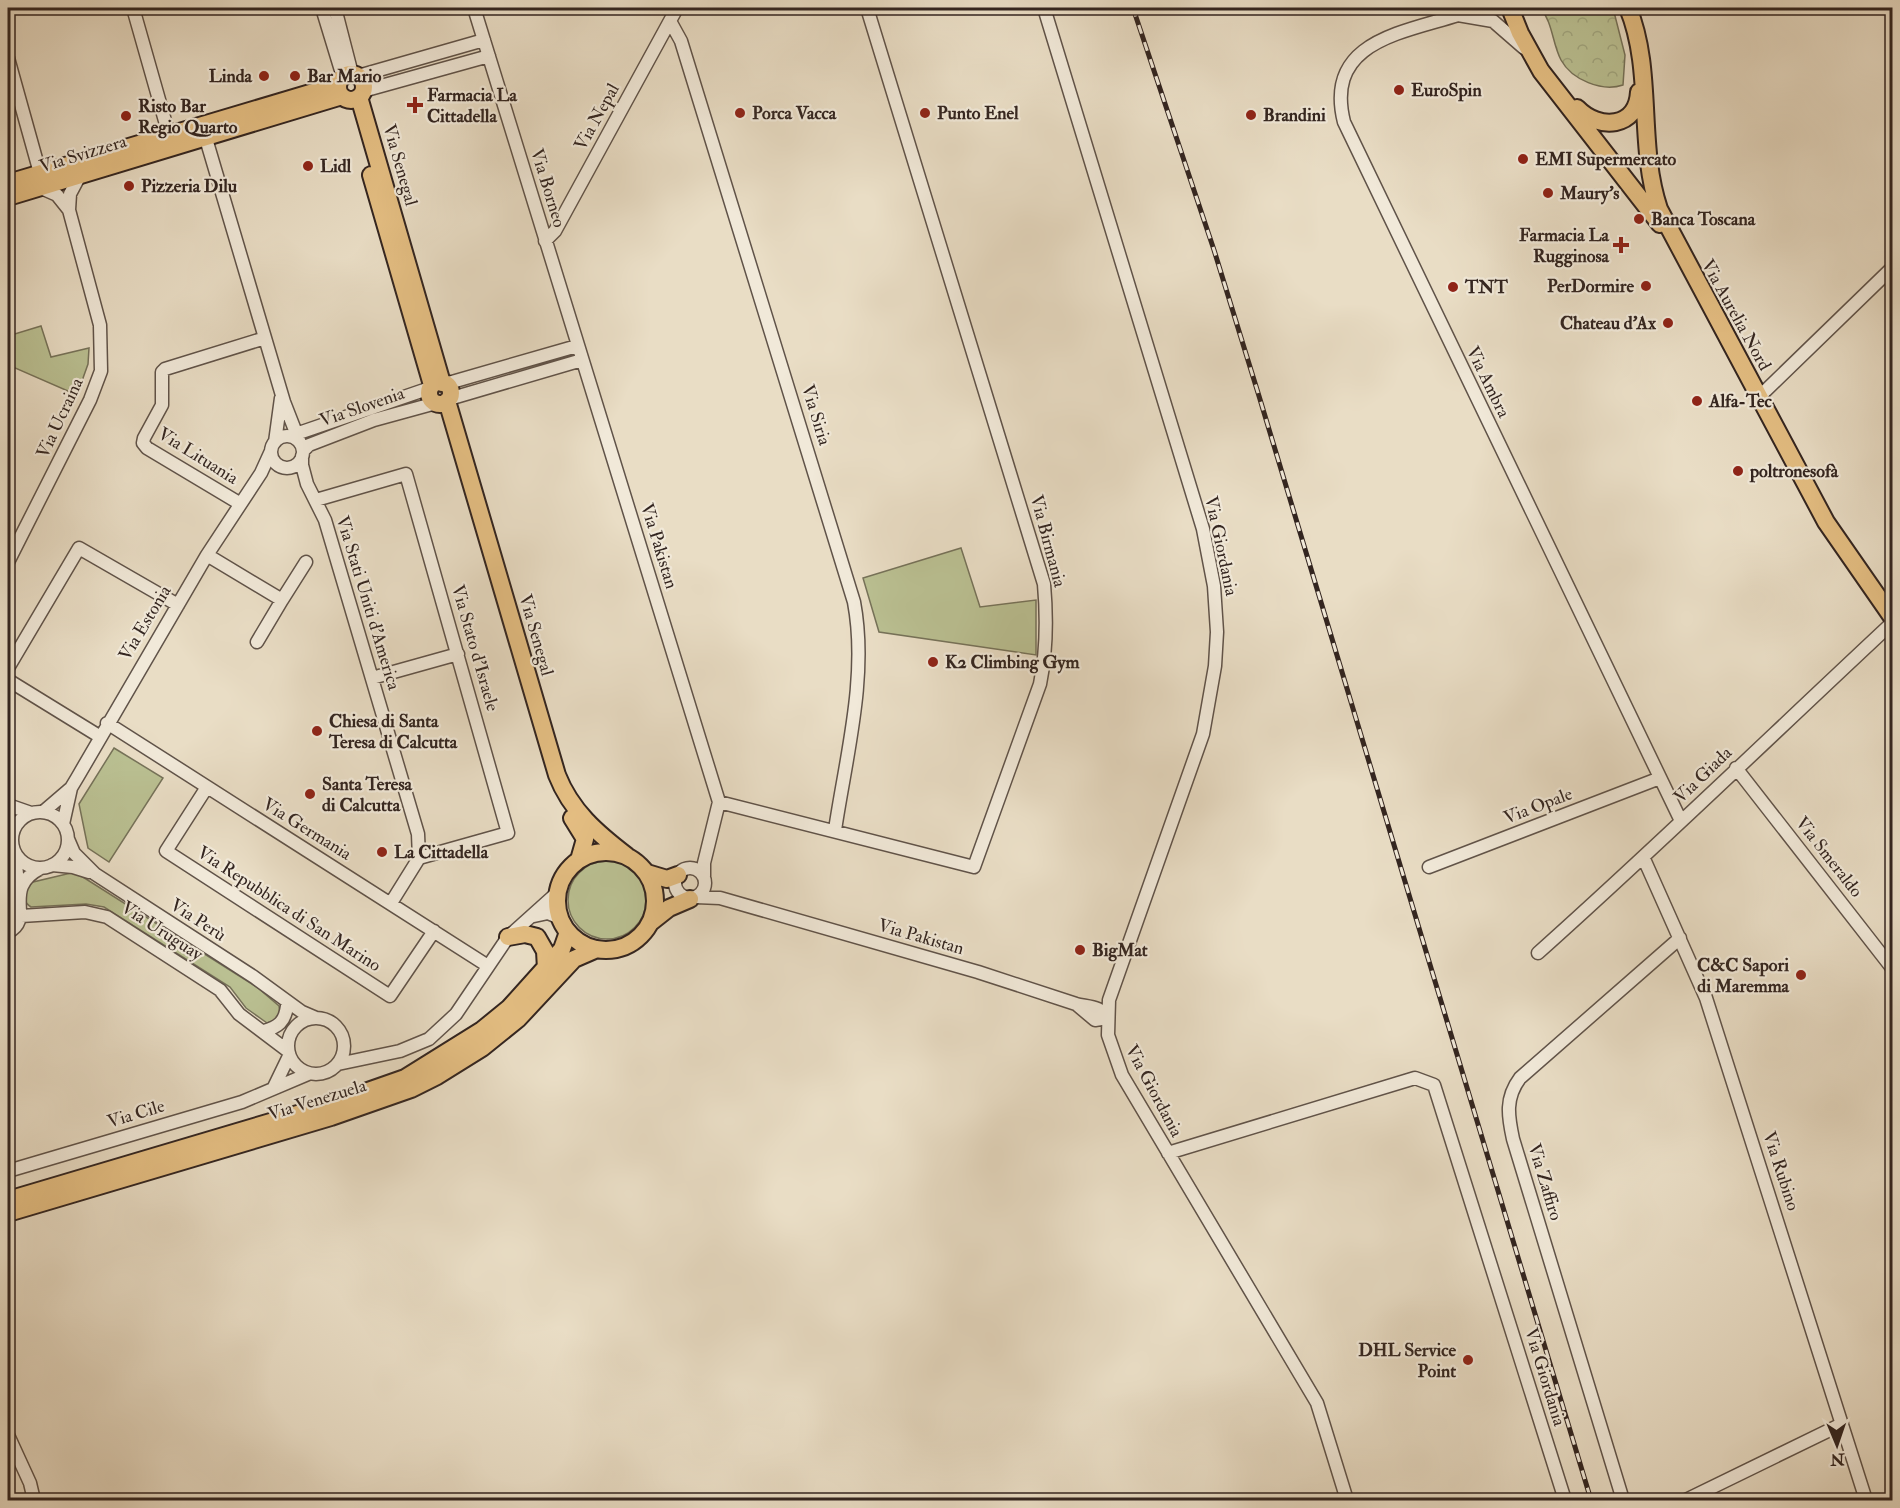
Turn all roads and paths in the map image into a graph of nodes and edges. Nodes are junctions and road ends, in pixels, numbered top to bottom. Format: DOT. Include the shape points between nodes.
graph roads {
  1 [pos="133,8"];
  2 [pos="322,8"];
  3 [pos="335,8"];
  4 [pos="474,8"];
  5 [pos="677,8"];
  6 [pos="867,8"];
  7 [pos="1044,8"];
  8 [pos="1504,8"];
  9 [pos="1510,8"];
  10 [pos="1628,8"];
  11 [pos="1638,8"];
  12 [pos="1464,11"];
  13 [pos="1482,18"];
  14 [pos="670,21"];
  15 [pos="484,40"];
  16 [pos="1531,54"];
  17 [pos="489,56"];
  18 [pos="8,58"];
  19 [pos="1641,59"];
  20 [pos="1552,85"];
  21 [pos="350,87"];
  22 [pos="1618,123"];
  23 [pos="204,131"];
  24 [pos="171,141"];
  25 [pos="1612,162"];
  26 [pos="79,177"];
  27 [pos="40,180"];
  28 [pos="8,183"];
  29 [pos="8,197"];
  30 [pos="69,210"];
  31 [pos="545,241"];
  32 [pos="1677,246"];
  33 [pos="1893,268"];
  34 [pos="265,338"];
  35 [pos="578,346"];
  36 [pos="582,360"];
  37 [pos="440,393"];
  38 [pos="281,394"];
  39 [pos="1759,397"];
  40 [pos="298,441"];
  41 [pos="273,446"];
  42 [pos="284,468"];
  43 [pos="255,479"];
  44 [pos="307,484"];
  45 [pos="316,500"];
  46 [pos="239,503"];
  47 [pos="207,555"];
  48 [pos="8,562"];
  49 [pos="306,562"];
  50 [pos="282,600"];
  51 [pos="178,605"];
  52 [pos="1893,617"];
  53 [pos="1893,623"];
  54 [pos="256,642"];
  55 [pos="458,654"];
  56 [pos="8,668"];
  57 [pos="372,678"];
  58 [pos="8,680"];
  59 [pos="107,723"];
  60 [pos="99,736"];
  61 [pos="1736,768"];
  62 [pos="1660,778"];
  63 [pos="207,787"];
  64 [pos="70,788"];
  65 [pos="719,802"];
  66 [pos="8,805"];
  67 [pos="37,812"];
  68 [pos="8,819"];
  69 [pos="1681,821"];
  70 [pos="63,824"];
  71 [pos="835,830"];
  72 [pos="13,831"];
  73 [pos="68,839"];
  74 [pos="15,855"];
  75 [pos="627,856"];
  76 [pos="419,858"];
  77 [pos="1644,859"];
  78 [pos="579,860"];
  79 [pos="46,867"];
  80 [pos="1429,867"];
  81 [pos="702,872"];
  82 [pos="647,873"];
  83 [pos="95,874"];
  84 [pos="678,875"];
  85 [pos="8,893"];
  86 [pos="557,893"];
  87 [pos="720,897"];
  88 [pos="693,898"];
  89 [pos="390,903"];
  90 [pos="21,916"];
  91 [pos="530,917"];
  92 [pos="650,923"];
  93 [pos="564,925"];
  94 [pos="434,931"];
  95 [pos="8,932"];
  96 [pos="508,937"];
  97 [pos="1680,938"];
  98 [pos="597,949"];
  99 [pos="1538,953"];
  100 [pos="488,966"];
  101 [pos="1893,968"];
  102 [pos="546,969"];
  103 [pos="1109,1000"];
  104 [pos="284,1001"];
  105 [pos="1077,1004"];
  106 [pos="1095,1007"];
  107 [pos="316,1018"];
  108 [pos="1101,1019"];
  109 [pos="264,1031"];
  110 [pos="292,1031"];
  111 [pos="343,1037"];
  112 [pos="288,1054"];
  113 [pos="378,1055"];
  114 [pos="338,1064"];
  115 [pos="308,1074"];
  116 [pos="274,1088"];
  117 [pos="1168,1153"];
  118 [pos="8,1171"];
  119 [pos="8,1200"];
  120 [pos="8,1213"];
  121 [pos="1842,1424"];
  122 [pos="8,1435"];
  123 [pos="33,1500"];
  124 [pos="1347,1500"];
  125 [pos="1565,1500"];
  126 [pos="1623,1500"];
  127 [pos="1686,1500"];
  128 [pos="1866,1500"];
  1 -- 24 [label="street"];
  2 -- 21 [label="street, Via Senegal"];
  3 -- 21 [label="street, Via Senegal"];
  4 -- 15 [label="street, Via Borneo"];
  5 -- 14 [label="street, Via Nepal"];
  6 -- 71 [label="street, Via Birmania" via="1044,584 1046,658 974,867"];
  7 -- 103 [label="street, Via Giordania" via="1203,529 1216,597 1215,666 1203,734"];
  8 -- 13 [label="street" via="1496,15"];
  9 -- 16 [label="main road, Via Aurelia Nord"];
  10 -- 19 [label="main road"];
  11 -- 19 [label="main road"];
  12 -- 13 [label="street"];
  12 -- 62 [label="street, Via Ambra" via="1382,40 1357,56 1345,71 1340,87 1344,122"];
  13 -- 16 [label="street" via="1499,25"];
  14 -- 31 [label="street, Via Nepal" via="555,231"];
  14 -- 71 [label="street, Via Siria" via="681,41 854,602 859,666"];
  15 -- 17 [label="street, Via Borneo"];
  15 -- 21 [label="street, Via Svizzera"];
  16 -- 20 [label="main road, Via Aurelia Nord"];
  17 -- 21 [label="street, Via Svizzera"];
  17 -- 31 [label="street, Via Borneo"];
  18 -- 27 [label="street"];
  19 -- 22 [label="main road" via="1637,104"];
  19 -- 32 [label="main road, Via Aurelia Nord" via="1653,191"];
  20 -- 22 [label="main road" via="1589,119"];
  20 -- 25 [label="main road, Via Aurelia Nord"];
  21 -- 23 [label="main road, Via Svizzera"];
  21 -- 37 [label="main road, Via Senegal"];
  22 -- 25 [label="main road" via="1607,142"];
  23 -- 24 [label="main road, Via Svizzera"];
  23 -- 34 [label="street, Via Stati Uniti d'America"];
  24 -- 26 [label="main road, Via Svizzera"];
  24 -- 27 [label="main road, Via Svizzera"];
  25 -- 32 [label="main road, Via Aurelia Nord"];
  26 -- 27 [label="main road, Via Svizzera"];
  26 -- 30 [label="street, Via Ucraina" via="70,194"];
  27 -- 28 [label="main road, Via Svizzera"];
  27 -- 29 [label="main road, Via Svizzera"];
  27 -- 30 [label="street"];
  30 -- 48 [label="street, Via Ucraina" via="100,325 101,371"];
  31 -- 35 [label="street, Via Pakistan"];
  32 -- 39 [label="main road, Via Aurelia Nord"];
  33 -- 39 [label="street"];
  34 -- 38 [label="street, Via Stati Uniti d'America"];
  34 -- 46 [label="street, Via Lituania" via="165,369 162,405 143,443"];
  35 -- 36 [label="street, Via Pakistan"];
  35 -- 37 [label="street, Via Slovenia"];
  36 -- 37 [label="street, Via Slovenia"];
  36 -- 65 [label="street, Via Pakistan"];
  37 -- 40 [label="street, Via Slovenia"];
  37 -- 40 [label="street, Via Slovenia" via="309,445"];
  37 -- 75 [label="main road, Via Senegal" via="557,776 571,805"];
  37 -- 78 [label="main road, Via Senegal" via="548,778 585,837"];
  38 -- 40 [label="street, Via Stati Uniti d'America"];
  38 -- 41 [label="street, Via Stati Uniti d'America"];
  39 -- 52 [label="main road, Via Aurelia Nord" via="1826,522"];
  40 -- 41 [label="street"];
  40 -- 42 [label="street" via="297,465"];
  40 -- 44 [label="street, Via Stati Uniti d'America"];
  41 -- 42 [label="street" via="273,460"];
  41 -- 43 [label="street, Via Estonia"];
  42 -- 43 [label="street" via="273,468"];
  42 -- 44 [label="street, Via Stati Uniti d'America"];
  43 -- 46 [label="street, Via Estonia"];
  44 -- 45 [label="street, Via Stati Uniti d'America"];
  45 -- 55 [label="street, Via Stato d'Israele" via="406,474"];
  45 -- 57 [label="street, Via Stati Uniti d'America"];
  46 -- 47 [label="street, Via Estonia"];
  47 -- 50 [label="street"];
  47 -- 51 [label="street, Via Estonia"];
  49 -- 50 [label="street"];
  50 -- 54 [label="street"];
  51 -- 56 [label="street" via="79,548"];
  51 -- 59 [label="street, Via Estonia"];
  53 -- 61 [label="street, Via Giada"];
  55 -- 57 [label="street"];
  55 -- 76 [label="street, Via Stato d'Israele" via="508,833"];
  57 -- 76 [label="street, Via Stati Uniti d'America" via="418,834"];
  58 -- 60 [label="street"];
  59 -- 60 [label="street, Via Estonia"];
  59 -- 63 [label="street, Via Germania"];
  60 -- 64 [label="street, Via Estonia"];
  61 -- 69 [label="street, Via Giada"];
  61 -- 101 [label="street, Via Smeraldo"];
  62 -- 69 [label="street, Via Ambra"];
  62 -- 80 [label="street, Via Opale"];
  63 -- 89 [label="street, Via Germania"];
  63 -- 94 [label="street, Via Repubblica di San Marino" via="166,851 390,996"];
  64 -- 67 [label="street, Via Estonia"];
  64 -- 70 [label="street, Via Estonia"];
  65 -- 71 [label="street, Via Birmania"];
  65 -- 81 [label="street"];
  66 -- 67 [label="street"];
  67 -- 70 [label="street" via="58,818"];
  67 -- 72 [label="street" via="20,820"];
  68 -- 72 [label="street"];
  69 -- 77 [label="street, Via Giada"];
  70 -- 73 [label="street, Via Perù"];
  72 -- 74 [label="street"];
  73 -- 79 [label="street" via="64,855"];
  73 -- 83 [label="street, Via Perù" via="74,853"];
  74 -- 79 [label="street, Via Perù" via="26,865"];
  74 -- 85 [label="street" via="17,874"];
  75 -- 78 [label="main road" via="602,852"];
  75 -- 82 [label="main road"];
  76 -- 89 [label="street"];
  77 -- 97 [label="street, Via Rubino"];
  77 -- 99 [label="street, Via Giada"];
  78 -- 86 [label="main road" via="565,874"];
  79 -- 83 [label="street, Via Perù" via="73,867"];
  79 -- 90 [label="street" via="27,878 20,890"];
  81 -- 84 [label="street" via="685,869"];
  81 -- 87 [label="street"];
  81 -- 88 [label="street" via="704,891"];
  82 -- 84 [label="main road" via="667,879"];
  82 -- 92 [label="main road" via="655,902"];
  83 -- 104 [label="street, Via Perù"];
  84 -- 88 [label="street" via="678,892"];
  86 -- 91 [label="street"];
  86 -- 93 [label="main road"];
  87 -- 88 [label="street"];
  87 -- 105 [label="street, Via Pakistan"];
  88 -- 92 [label="main road, Via Venezuela" via="666,909"];
  89 -- 94 [label="street, Via Germania"];
  90 -- 95 [label="street" via="19,924"];
  90 -- 109 [label="street, Via Uruguay" via="84,912 107,917 220,990 239,1014"];
  91 -- 93 [label="street" via="548,914"];
  91 -- 96 [label="street"];
  92 -- 98 [label="main road, Via Venezuela" via="632,943"];
  93 -- 98 [label="main road" via="576,940"];
  93 -- 102 [label="main road, Via Venezuela" via="562,950"];
  94 -- 100 [label="street, Via Germania"];
  96 -- 100 [label="street"];
  96 -- 102 [label="main road" via="537,937 545,951"];
  97 -- 121 [label="street, Via Rubino" via="1716,1026"];
  97 -- 126 [label="street, Via Zaffiro" via="1520,1078 1509,1098 1508,1118"];
  98 -- 120 [label="main road, Via Venezuela" via="574,959 527,1010 482,1048 411,1089 332,1117"];
  100 -- 113 [label="street" via="446,1026 414,1047"];
  102 -- 119 [label="main road, Via Venezuela" via="482,1030 405,1078 328,1105"];
  103 -- 106 [label="street"];
  103 -- 108 [label="street, Via Giordania"];
  104 -- 107 [label="street, Via Perù"];
  104 -- 109 [label="street" via="286,1015 280,1024"];
  104 -- 110 [label="street"];
  105 -- 106 [label="street, Via Pakistan"];
  105 -- 108 [label="street, Via Pakistan"];
  106 -- 108 [label="street" via="1104,1012"];
  107 -- 110 [label="street" via="302,1022"];
  107 -- 111 [label="street, Via Perù" via="332,1023"];
  108 -- 117 [label="street, Via Giordania" via="1122,1076"];
  109 -- 110 [label="street" via="277,1035"];
  109 -- 112 [label="street, Via Uruguay"];
  110 -- 112 [label="street"];
  111 -- 113 [label="street, Via Perù" via="357,1050"];
  111 -- 114 [label="street" via="344,1051"];
  112 -- 115 [label="street"];
  112 -- 116 [label="street"];
  113 -- 114 [label="street"];
  114 -- 115 [label="street" via="322,1074"];
  115 -- 116 [label="street, Via Cile"];
  116 -- 118 [label="street, Via Cile" via="242,1102"];
  117 -- 124 [label="street, Via Giordania" via="1317,1403"];
  117 -- 125 [label="street, Via Giordania" via="1414,1078 1434,1084"];
  121 -- 127 [label="street"];
  121 -- 128 [label="street, Via Rubino"];
  122 -- 123 [label="street" via="30,1483"];
}
